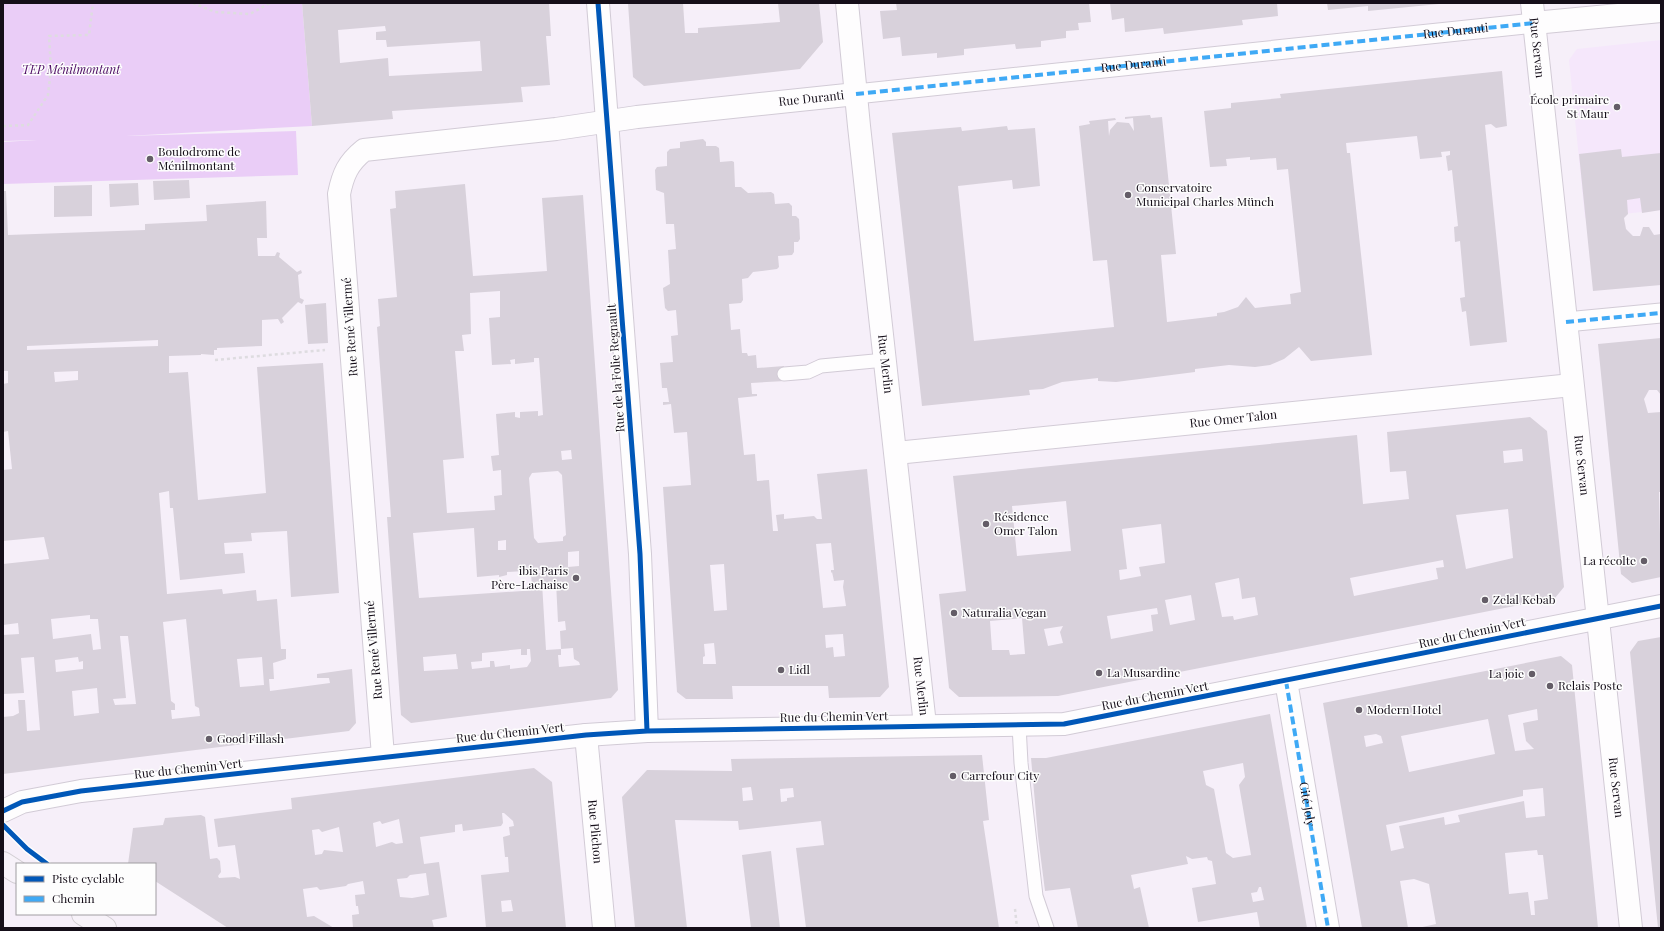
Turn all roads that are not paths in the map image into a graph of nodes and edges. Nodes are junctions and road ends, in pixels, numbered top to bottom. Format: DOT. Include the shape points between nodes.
graph roads {
  1 [pos="598,3"];
  2 [pos="847,3"];
  3 [pos="1661,11"];
  4 [pos="1533,13"];
  5 [pos="856,94"];
  6 [pos="607,121"];
  7 [pos="1661,314"];
  8 [pos="1566,322"];
  9 [pos="885,360"];
  10 [pos="784,374"];
  11 [pos="1572,385"];
  12 [pos="896,453"];
  13 [pos="1661,606"];
  14 [pos="1599,617"];
  15 [pos="1286,681"];
  16 [pos="925,725"];
  17 [pos="1019,725"];
  18 [pos="647,731"];
  19 [pos="586,735"];
  20 [pos="383,756"];
  21 [pos="3,811"];
  22 [pos="3,863"];
  23 [pos="16,871"];
  24 [pos="85,915"];
  25 [pos="105,928"];
  26 [pos="604,928"];
  27 [pos="1047,928"];
  28 [pos="1328,928"];
  29 [pos="1631,928"];
  1 -- 6 [label="street, Rue de la Folie Regnault"];
  2 -- 5 [label="street, Rue Merlin"];
  3 -- 4 [label="street, Rue Duranti"];
  4 -- 5 [label="street, Rue Duranti"];
  4 -- 8 [label="street, Rue Servan"];
  5 -- 6 [label="street, Rue Duranti"];
  5 -- 9 [label="street, Rue Merlin"];
  6 -- 18 [label="street, Rue de la Folie Regnault" via="640,554"];
  6 -- 20 [label="street, Rue René Villermé" via="364,150 350,162 342,178 340,194"];
  7 -- 8 [label="street"];
  8 -- 11 [label="street, Rue Servan"];
  9 -- 10 [label="lane" via="821,366 808,372"];
  9 -- 12 [label="street, Rue Merlin"];
  11 -- 12 [label="street, Rue Omer Talon"];
  11 -- 14 [label="street, Rue Servan"];
  12 -- 16 [label="street, Rue Merlin"];
  13 -- 14 [label="street, Rue du Chemin Vert"];
  14 -- 15 [label="street, Rue du Chemin Vert"];
  14 -- 29 [label="street, Rue Servan"];
  15 -- 17 [label="street, Rue du Chemin Vert" via="1064,724"];
  15 -- 28 [label="street, Cité Joly"];
  16 -- 17 [label="street, Rue du Chemin Vert"];
  16 -- 18 [label="street, Rue du Chemin Vert"];
  17 -- 27 [label="lane" via="1036,896"];
  18 -- 19 [label="street, Rue du Chemin Vert"];
  19 -- 20 [label="street, Rue du Chemin Vert"];
  19 -- 26 [label="street, Rue Plichon"];
  20 -- 21 [label="street, Rue du Chemin Vert" via="75,791 22,802"];
  22 -- 23 [label="main road"];
  24 -- 25 [label="main road"];
}
